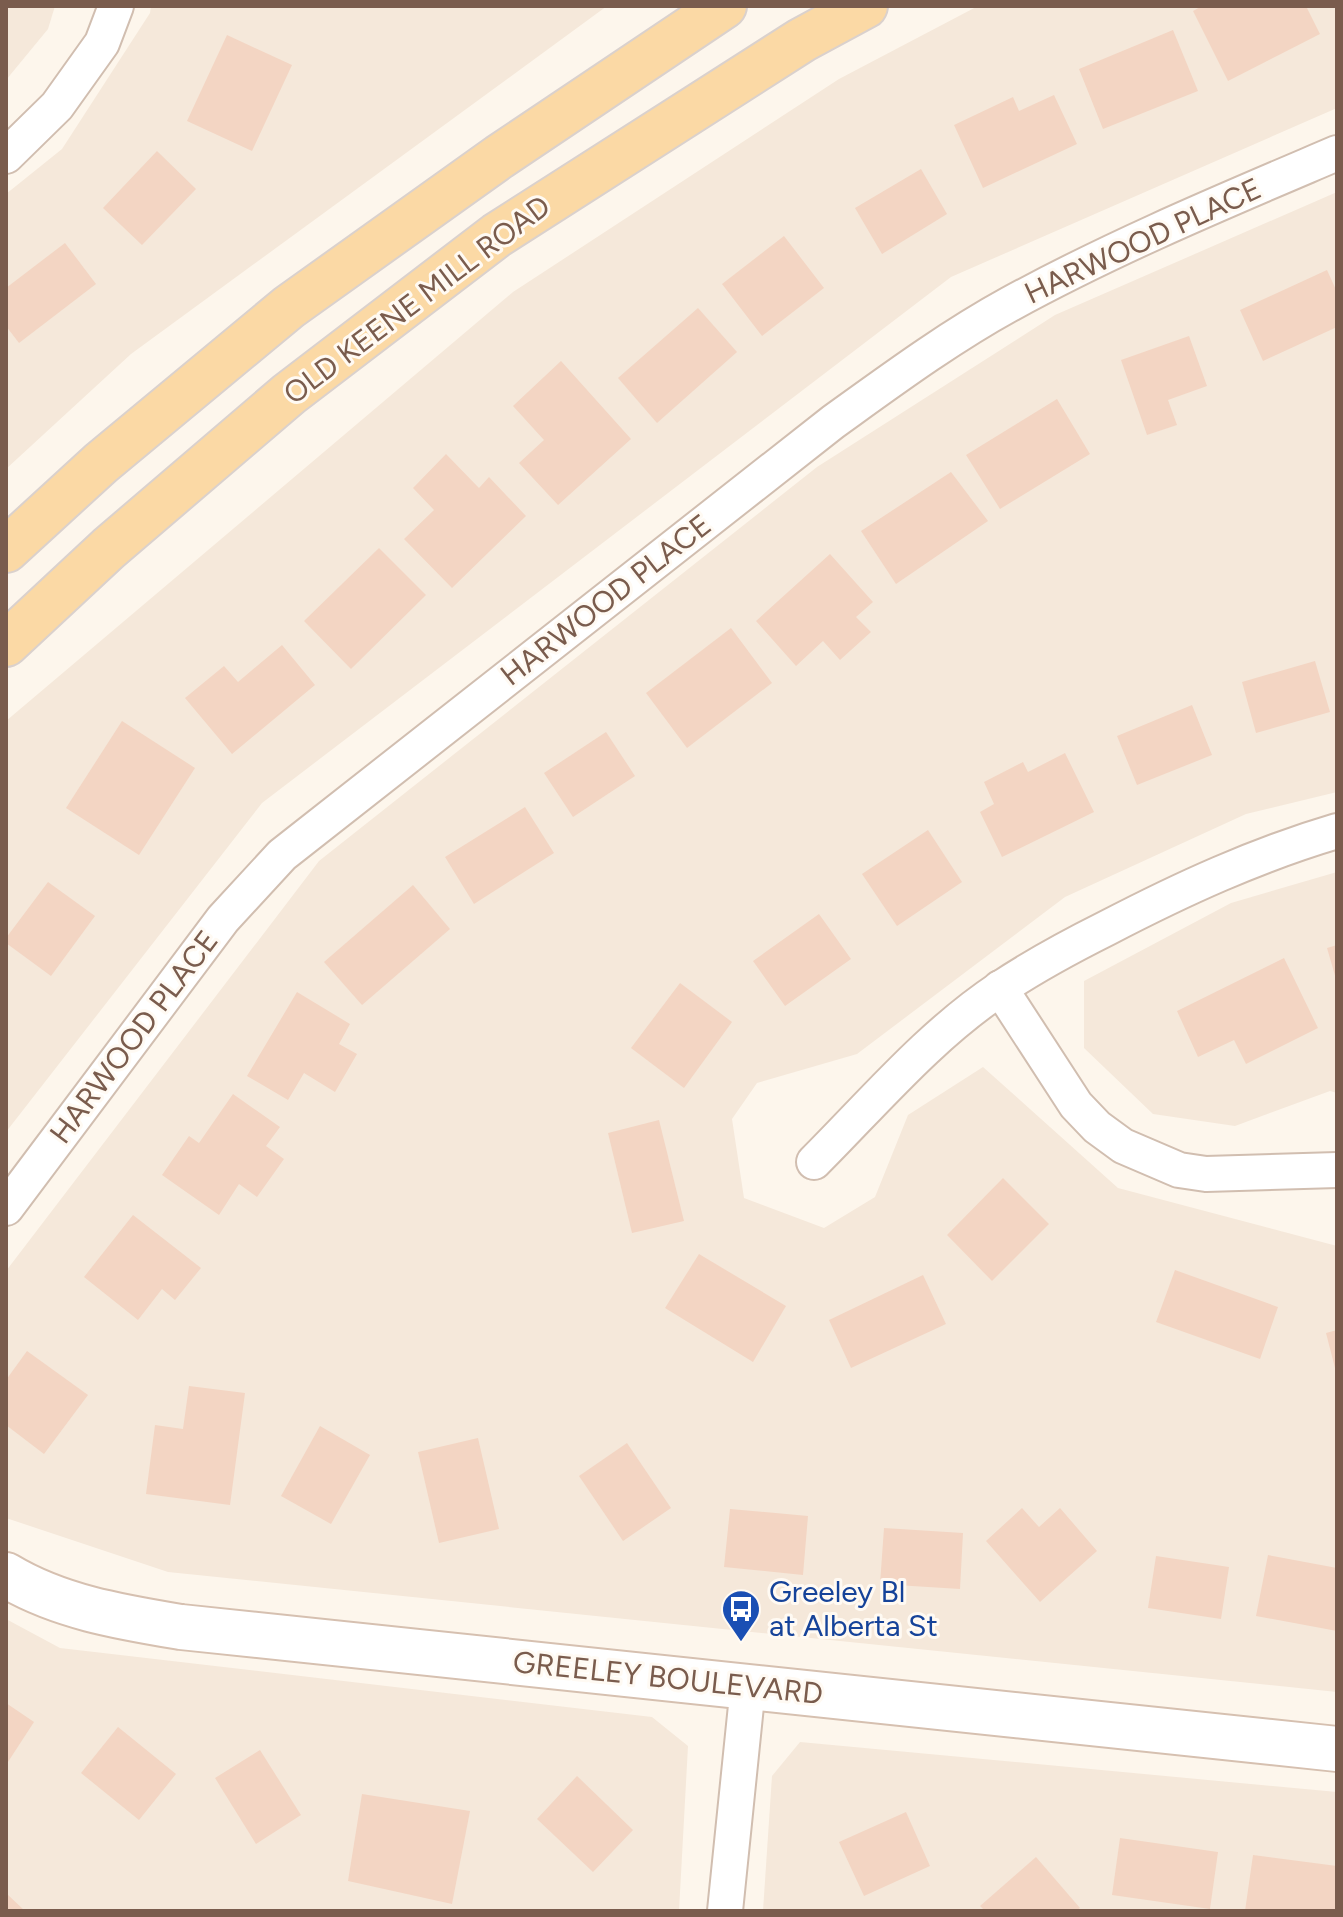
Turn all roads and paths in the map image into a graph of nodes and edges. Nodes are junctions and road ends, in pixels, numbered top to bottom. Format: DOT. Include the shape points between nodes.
graph roads {
  1 [pos="116,6"];
  2 [pos="724,6"];
  3 [pos="865,6"];
  4 [pos="1337,153"];
  5 [pos="6,156"];
  6 [pos="6,550"];
  7 [pos="6,644"];
  8 [pos="1337,831"];
  9 [pos="1000,988"];
  10 [pos="814,1162"];
  11 [pos="1337,1170"];
  12 [pos="6,1208"];
  13 [pos="6,1575"];
  14 [pos="748,1686"];
  15 [pos="1337,1749"];
  16 [pos="725,1911"];
  1 -- 5 [label="street" via="102,43 57,106"];
  2 -- 6 [label="main road" via="289,307 101,463"];
  3 -- 7 [label="main road, OLD KEENE MILL ROAD" via="789,48 497,235 289,394"];
  4 -- 12 [label="street, HARWOOD PLACE" via="1111,251 1008,305 920,360 833,422 282,855 223,919"];
  8 -- 9 [label="street" via="1182,889"];
  9 -- 10 [label="street" via="935,1040"];
  9 -- 11 [label="street" via="1076,1105 1123,1146 1179,1170 1206,1174"];
  13 -- 14 [label="street, GREELEY BOULEVARD" via="79,1606 181,1627"];
  14 -- 15 [label="street, GREELEY BOULEVARD"];
  14 -- 16 [label="street"];
}
